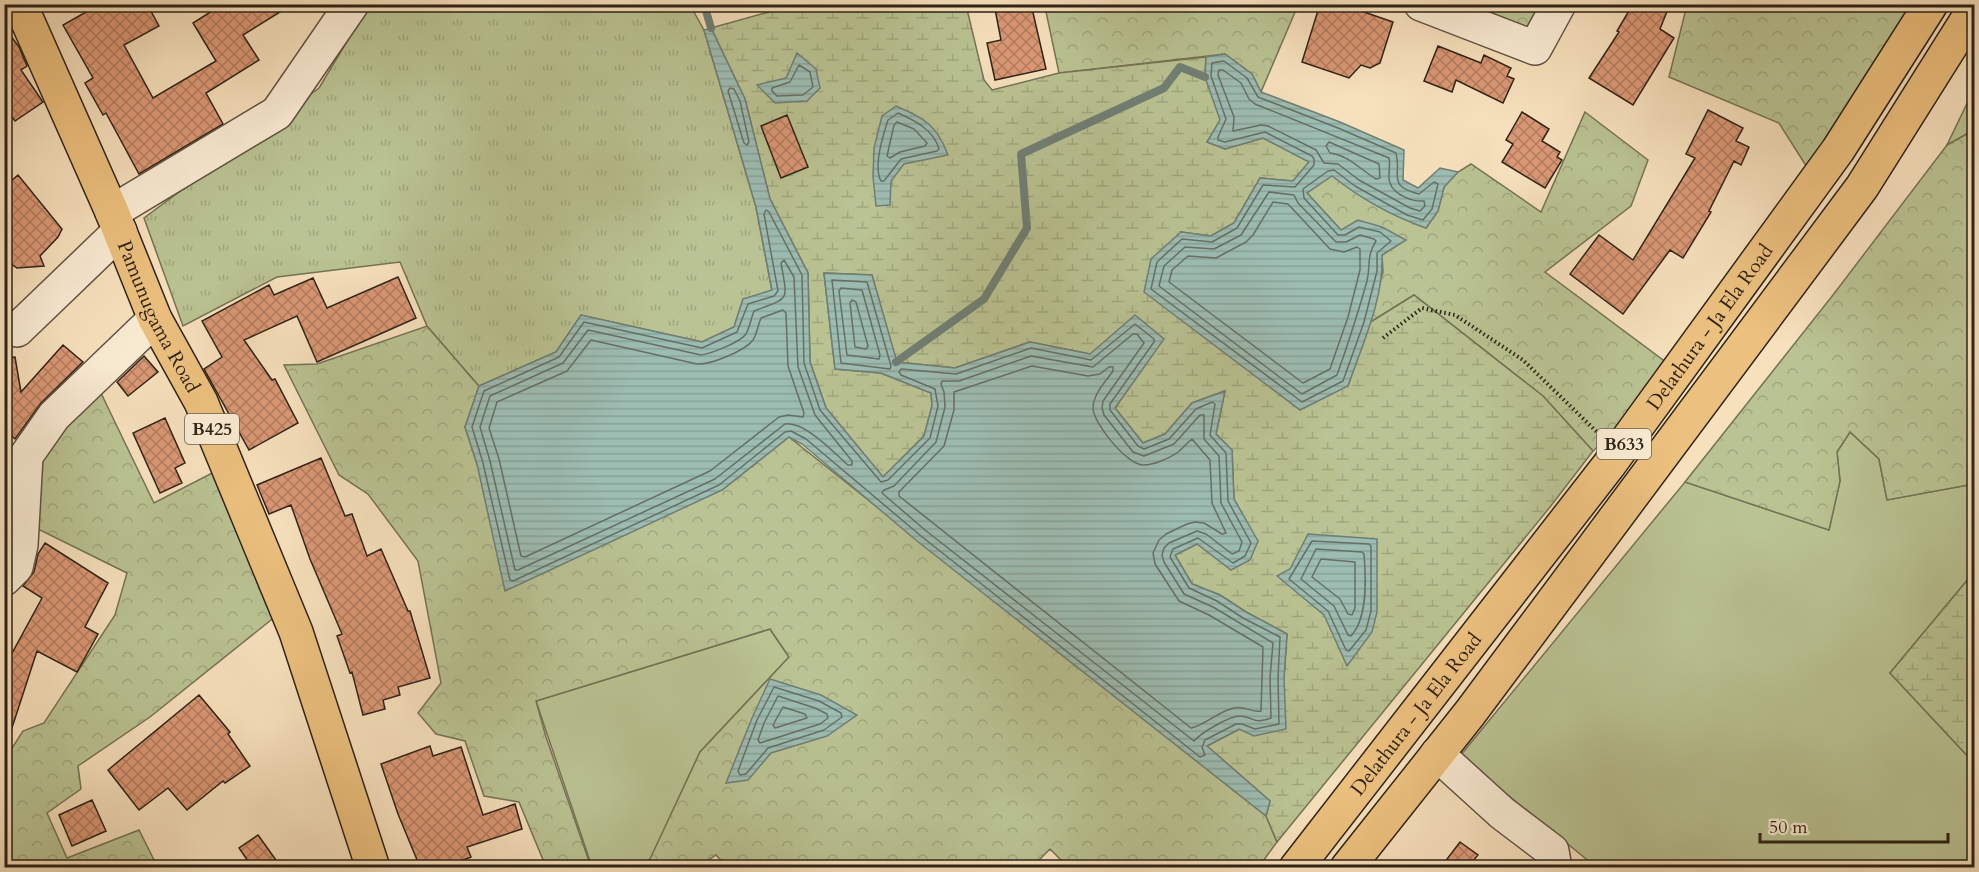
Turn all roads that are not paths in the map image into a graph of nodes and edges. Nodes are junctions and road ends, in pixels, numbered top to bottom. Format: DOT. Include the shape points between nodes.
graph roads {
  1 [pos="20,4"];
  2 [pos="352,4"];
  3 [pos="1560,4"];
  4 [pos="1931,4"];
  5 [pos="1432,7"];
  6 [pos="1974,9"];
  7 [pos="116,222"];
  8 [pos="155,319"];
  9 [pos="17,330"];
  10 [pos="4,579"];
  11 [pos="1437,754"];
  12 [pos="373,867"];
  13 [pos="1296,867"];
  14 [pos="1347,867"];
  15 [pos="1555,867"];
  1 -- 7 [label="main road, Pamunugama Road / B425"];
  2 -- 7 [label="street" via="277,113"];
  3 -- 5 [label="street" via="1535,48"];
  4 -- 13 [label="main road, Delathura - Ja Ela Road / B633" via="1838,150 1618,452"];
  6 -- 11 [label="main road, Delathura - Ja Ela Road / B633" via="1862,188"];
  7 -- 8 [label="main road, Pamunugama Road / B425"];
  7 -- 9 [label="street"];
  8 -- 10 [label="street" via="54,416 27,456 21,545 16,567"];
  8 -- 12 [label="main road, Pamunugama Road / B425" via="201,402 296,632"];
  11 -- 14 [label="main road, Delathura - Ja Ela Road / B633"];
  11 -- 15 [label="street" via="1502,813 1552,851"];
}
